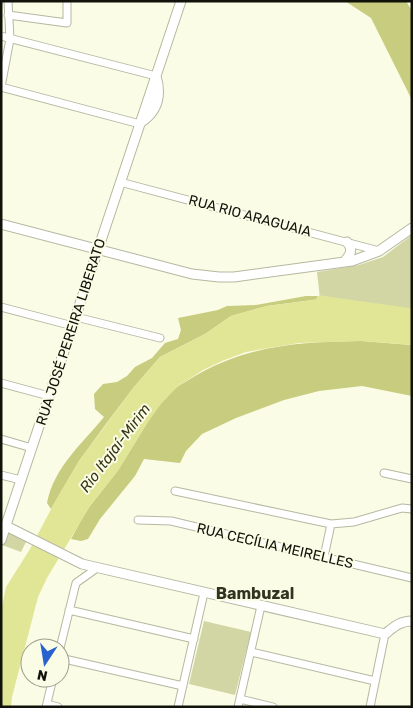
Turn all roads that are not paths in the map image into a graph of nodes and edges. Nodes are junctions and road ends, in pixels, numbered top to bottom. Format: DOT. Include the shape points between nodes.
graph roads {
  1 [pos="8,1"];
  2 [pos="66,1"];
  3 [pos="181,1"];
  4 [pos="8,15"];
  5 [pos="1,36"];
  6 [pos="10,38"];
  7 [pos="156,76"];
  8 [pos="1,87"];
  9 [pos="151,90"];
  10 [pos="147,102"];
  11 [pos="157,102"];
  12 [pos="140,124"];
  13 [pos="120,182"];
  14 [pos="1,224"];
  15 [pos="412,228"];
  16 [pos="347,242"];
  17 [pos="98,249"];
  18 [pos="379,250"];
  19 [pos="344,262"];
  20 [pos="1,307"];
  21 [pos="76,317"];
  22 [pos="72,326"];
  23 [pos="160,338"];
  24 [pos="1,383"];
  25 [pos="49,396"];
  26 [pos="1,439"];
  27 [pos="32,448"];
  28 [pos="384,473"];
  29 [pos="1,475"];
  30 [pos="412,479"];
  31 [pos="21,480"];
  32 [pos="175,491"];
  33 [pos="412,509"];
  34 [pos="138,520"];
  35 [pos="331,524"];
  36 [pos="4,526"];
  37 [pos="1,540"];
  38 [pos="324,557"];
  39 [pos="85,565"];
  40 [pos="97,568"];
  41 [pos="84,577"];
  42 [pos="412,578"];
  43 [pos="204,593"];
  44 [pos="261,606"];
  45 [pos="69,610"];
  46 [pos="412,621"];
  47 [pos="385,634"];
  48 [pos="62,638"];
  49 [pos="194,639"];
  50 [pos="251,652"];
  51 [pos="70,660"];
  52 [pos="375,681"];
  53 [pos="183,686"];
  54 [pos="50,688"];
  55 [pos="239,703"];
  56 [pos="46,706"];
  57 [pos="58,707"];
  58 [pos="178,707"];
  59 [pos="273,707"];
  60 [pos="370,707"];
  1 -- 4 [label="street"];
  2 -- 4 [label="street" via="67,23"];
  3 -- 7 [label="main road, RUA JOSÉ PEREIRA LIBERATO"];
  4 -- 6 [label="street"];
  5 -- 6 [label="street"];
  6 -- 7 [label="street"];
  6 -- 8 [label="street"];
  7 -- 9 [label="main road, RUA JOSÉ PEREIRA LIBERATO"];
  7 -- 11 [label="main road, RUA JOSÉ PEREIRA LIBERATO"];
  8 -- 12 [label="street"];
  9 -- 10 [label="main road, RUA JOSÉ PEREIRA LIBERATO"];
  9 -- 11 [label="main road"];
  10 -- 11 [label="main road"];
  10 -- 12 [label="main road, RUA JOSÉ PEREIRA LIBERATO"];
  11 -- 12 [label="main road, RUA JOSÉ PEREIRA LIBERATO" via="151,114"];
  12 -- 13 [label="main road, RUA JOSÉ PEREIRA LIBERATO"];
  13 -- 16 [label="street, RUA RIO ARAGUAIA"];
  13 -- 17 [label="main road, RUA JOSÉ PEREIRA LIBERATO"];
  14 -- 17 [label="main road"];
  15 -- 18 [label="main road"];
  16 -- 18 [label="street, RUA RIO ARAGUAIA"];
  16 -- 19 [label="main road" via="350,252"];
  17 -- 19 [label="main road" via="192,274 219,277 249,276"];
  17 -- 21 [label="main road, RUA JOSÉ PEREIRA LIBERATO"];
  18 -- 19 [label="main road"];
  20 -- 22 [label="street"];
  21 -- 22 [label="main road, RUA JOSÉ PEREIRA LIBERATO"];
  21 -- 23 [label="street"];
  22 -- 25 [label="main road, RUA JOSÉ PEREIRA LIBERATO"];
  24 -- 25 [label="street"];
  25 -- 27 [label="main road, RUA JOSÉ PEREIRA LIBERATO"];
  26 -- 27 [label="street"];
  27 -- 31 [label="main road, RUA JOSÉ PEREIRA LIBERATO"];
  28 -- 30 [label="street"];
  29 -- 31 [label="street"];
  31 -- 36 [label="main road, RUA JOSÉ PEREIRA LIBERATO"];
  32 -- 35 [label="street"];
  33 -- 35 [label="street" via="402,508 354,522"];
  34 -- 38 [label="street, RUA CECÍLIA MEIRELLES" via="171,521"];
  35 -- 38 [label="street"];
  36 -- 37 [label="main road, RUA JOSÉ PEREIRA LIBERATO"];
  36 -- 39 [label="main road"];
  38 -- 42 [label="street, RUA CECÍLIA MEIRELLES"];
  39 -- 40 [label="main road"];
  39 -- 41 [label="street"];
  40 -- 41 [label="street"];
  40 -- 43 [label="main road"];
  41 -- 45 [label="street" via="76,583"];
  43 -- 44 [label="main road"];
  43 -- 49 [label="street"];
  44 -- 47 [label="main road"];
  44 -- 50 [label="street"];
  45 -- 48 [label="street"];
  45 -- 49 [label="street"];
  46 -- 47 [label="main road" via="398,624"];
  47 -- 52 [label="street"];
  49 -- 53 [label="street"];
  50 -- 52 [label="street"];
  50 -- 55 [label="street"];
  51 -- 53 [label="street"];
  52 -- 60 [label="street"];
  53 -- 58 [label="street"];
  54 -- 56 [label="street"];
  55 -- 59 [label="street"];
  56 -- 57 [label="street"];
}
